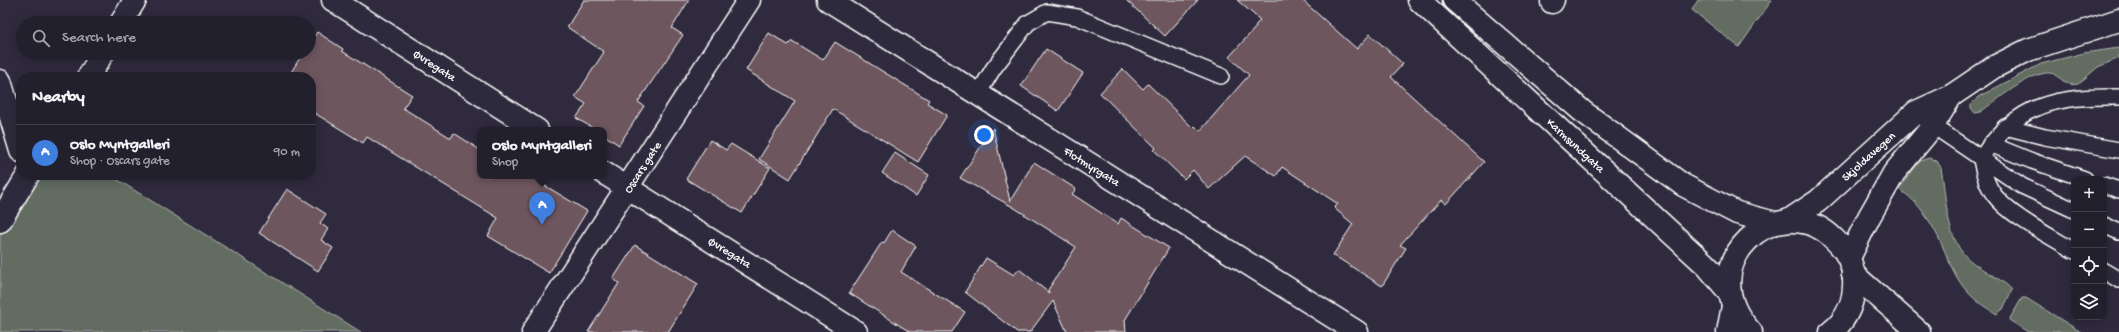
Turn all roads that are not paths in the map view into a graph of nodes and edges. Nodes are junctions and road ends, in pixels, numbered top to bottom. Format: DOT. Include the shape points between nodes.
graph roads {
  1 [pos="135,0"];
  2 [pos="334,0"];
  3 [pos="749,0"];
  4 [pos="828,0"];
  5 [pos="1419,0"];
  6 [pos="1454,0"];
  7 [pos="125,16"];
  8 [pos="2119,20"];
  9 [pos="2109,30"];
  10 [pos="99,60"];
  11 [pos="91,72"];
  12 [pos="1221,76"];
  13 [pos="0,81"];
  14 [pos="978,94"];
  15 [pos="1951,96"];
  16 [pos="2119,97"];
  17 [pos="1916,112"];
  18 [pos="1932,126"];
  19 [pos="532,127"];
  20 [pos="2005,127"];
  21 [pos="12,140"];
  22 [pos="1990,144"];
  23 [pos="2119,150"];
  24 [pos="1981,158"];
  25 [pos="607,175"];
  26 [pos="2077,176"];
  27 [pos="25,180"];
  28 [pos="2107,186"];
  29 [pos="628,188"];
  30 [pos="2119,190"];
  31 [pos="2071,209"];
  32 [pos="0,221"];
  33 [pos="1782,222"];
  34 [pos="2107,226"];
  35 [pos="2119,232"];
  36 [pos="2071,249"];
  37 [pos="1851,266"];
  38 [pos="2107,273"];
  39 [pos="2119,280"];
  40 [pos="1731,299"];
  41 [pos="533,332"];
  42 [pos="856,332"];
  43 [pos="1357,332"];
  44 [pos="1728,332"];
  45 [pos="1751,332"];
  46 [pos="1831,332"];
  47 [pos="1919,332"];
  1 -- 7 [label="main road"];
  2 -- 19 [label="main road, Øvregata"];
  3 -- 29 [label="main road, Oscars gate"];
  4 -- 14 [label="main road, Flotmyrgata"];
  5 -- 40 [label="main road, Karmsundgata" via="1707,266"];
  6 -- 33 [label="main road" via="1582,111 1683,186 1737,213"];
  8 -- 9 [label="main road, Skjoldavegen"];
  9 -- 15 [label="main road, Skjoldavegen" via="2057,39 2028,50 1994,67"];
  10 -- 11 [label="main road"];
  12 -- 14 [label="lane" via="1076,17 1047,12 1028,23 993,69"];
  13 -- 21 [label="main road"];
  14 -- 43 [label="main road, Flotmyrgata"];
  15 -- 17 [label="main road, Skjoldavegen"];
  15 -- 18 [label="main road, Skjoldavegen"];
  16 -- 20 [label="lane" via="2087,96 2062,99 2045,104"];
  17 -- 18 [label="lane"];
  17 -- 33 [label="main road, Skjoldavegen" via="1818,201"];
  18 -- 24 [label="lane"];
  18 -- 37 [label="main road, Skjoldavegen" via="1894,173 1869,217"];
  20 -- 22 [label="lane"];
  20 -- 23 [label="lane"];
  22 -- 24 [label="lane"];
  22 -- 26 [label="lane"];
  24 -- 31 [label="lane" via="2022,186"];
  24 -- 36 [label="lane" via="1984,177 1994,196 2006,208"];
  25 -- 29 [label="main road, Øvregata"];
  27 -- 32 [label="main road"];
  28 -- 30 [label="lane"];
  29 -- 41 [label="main road, Oscars gate"];
  29 -- 42 [label="main road, Øvregata"];
  33 -- 37 [label="main road" via="1803,222 1824,231 1841,245"];
  33 -- 40 [label="main road, Skjoldavegen" via="1758,231 1735,257 1730,274"];
  34 -- 35 [label="lane"];
  37 -- 46 [label="main road" via="1854,288 1852,302 1846,316"];
  37 -- 47 [label="main road"];
  38 -- 39 [label="lane"];
  40 -- 44 [label="main road, Skjoldavegen"];
  40 -- 45 [label="main road, Karmsundgata" via="1740,320"];
}
